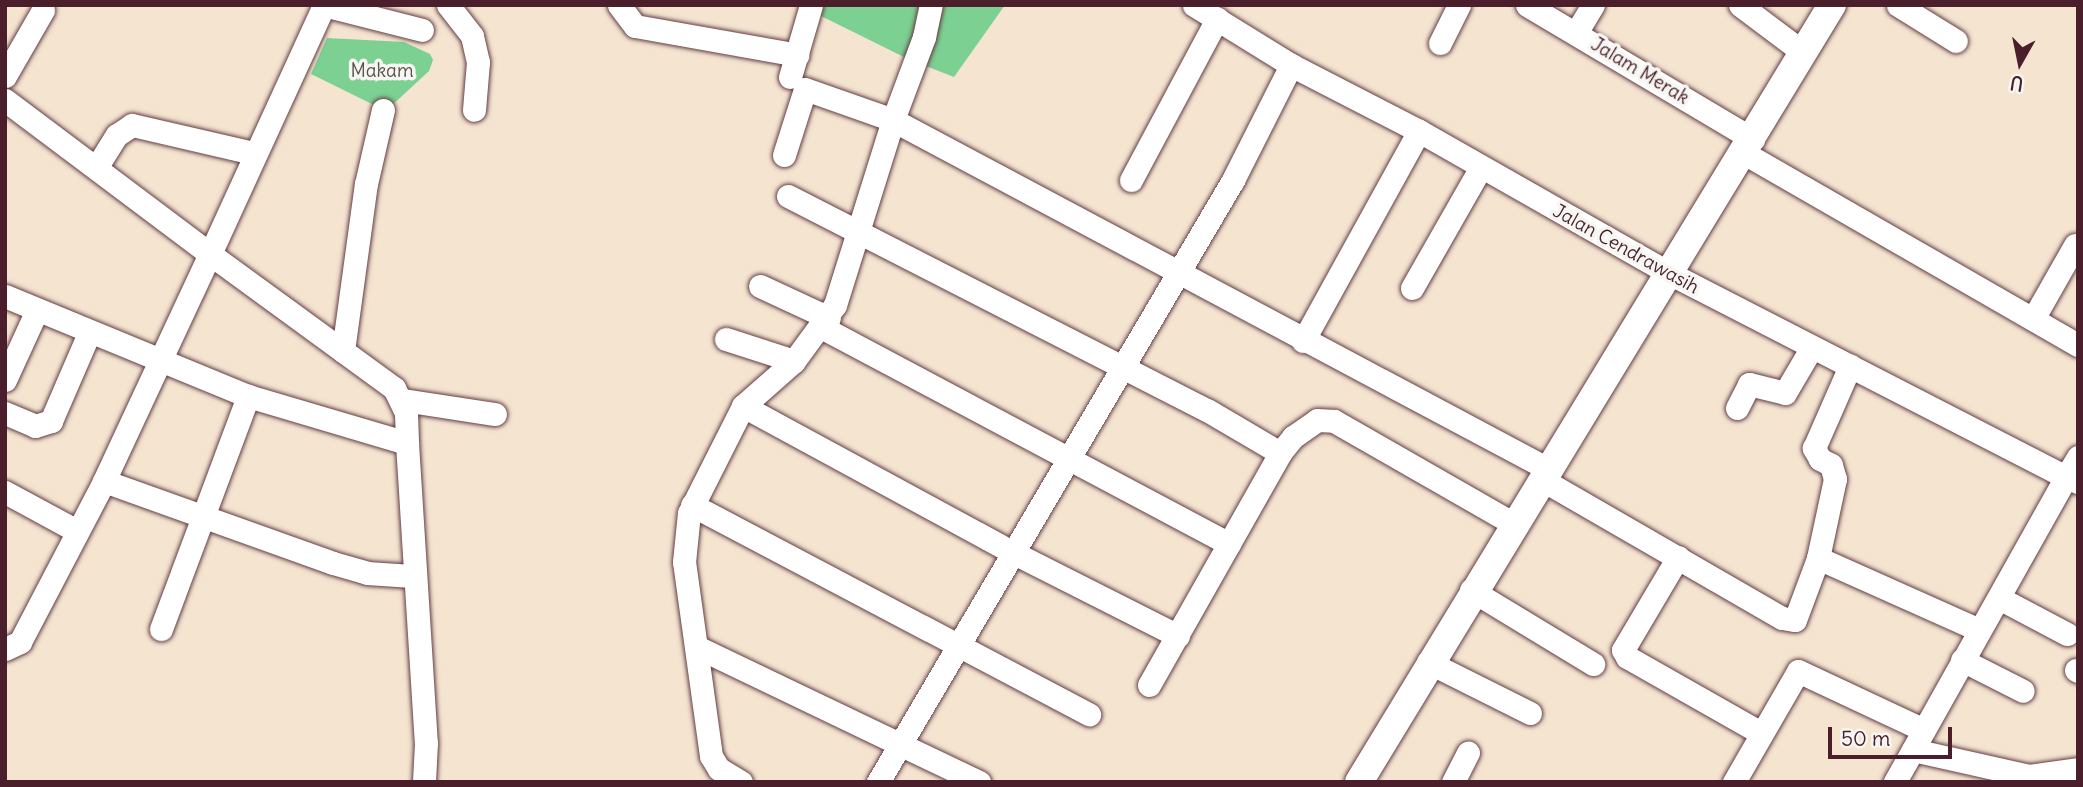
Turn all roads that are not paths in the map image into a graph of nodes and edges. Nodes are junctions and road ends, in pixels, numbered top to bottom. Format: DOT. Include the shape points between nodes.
graph roads {
  1 [pos="324,5"];
  2 [pos="448,5"];
  3 [pos="619,5"];
  4 [pos="811,5"];
  5 [pos="931,5"];
  6 [pos="1194,5"];
  7 [pos="1459,5"];
  8 [pos="1527,5"];
  9 [pos="1593,5"];
  10 [pos="1740,5"];
  11 [pos="1832,5"];
  12 [pos="1898,5"];
  13 [pos="43,10"];
  14 [pos="1217,19"];
  15 [pos="422,30"];
  16 [pos="1576,33"];
  17 [pos="1956,41"];
  18 [pos="1440,43"];
  19 [pos="1804,53"];
  20 [pos="1292,65"];
  21 [pos="5,76"];
  22 [pos="5,100"];
  23 [pos="383,110"];
  24 [pos="474,110"];
  25 [pos="893,120"];
  26 [pos="1419,131"];
  27 [pos="1748,146"];
  28 [pos="253,153"];
  29 [pos="784,155"];
  30 [pos="96,168"];
  31 [pos="1480,169"];
  32 [pos="1131,180"];
  33 [pos="788,196"];
  34 [pos="857,230"];
  35 [pos="2075,245"];
  36 [pos="210,254"];
  37 [pos="1179,272"];
  38 [pos="1667,272"];
  39 [pos="760,286"];
  40 [pos="1412,288"];
  41 [pos="5,296"];
  42 [pos="37,310"];
  43 [pos="2033,319"];
  44 [pos="826,323"];
  45 [pos="89,334"];
  46 [pos="726,339"];
  47 [pos="1303,341"];
  48 [pos="2078,345"];
  49 [pos="1812,346"];
  50 [pos="342,351"];
  51 [pos="794,361"];
  52 [pos="161,362"];
  53 [pos="1120,366"];
  54 [pos="1850,366"];
  55 [pos="5,380"];
  56 [pos="248,396"];
  57 [pos="403,400"];
  58 [pos="743,406"];
  59 [pos="1737,408"];
  60 [pos="5,413"];
  61 [pos="495,414"];
  62 [pos="407,443"];
  63 [pos="1280,453"];
  64 [pos="2078,457"];
  65 [pos="1066,460"];
  66 [pos="1545,474"];
  67 [pos="2072,480"];
  68 [pos="104,481"];
  69 [pos="5,492"];
  70 [pos="692,505"];
  71 [pos="206,518"];
  72 [pos="1513,523"];
  73 [pos="75,530"];
  74 [pos="1229,544"];
  75 [pos="1012,552"];
  76 [pos="1678,557"];
  77 [pos="1818,558"];
  78 [pos="412,576"];
  79 [pos="1471,590"];
  80 [pos="1999,598"];
  81 [pos="161,629"];
  82 [pos="1979,630"];
  83 [pos="2067,634"];
  84 [pos="1178,636"];
  85 [pos="959,645"];
  86 [pos="697,647"];
  87 [pos="5,649"];
  88 [pos="1962,660"];
  89 [pos="1428,662"];
  90 [pos="1593,664"];
  91 [pos="1149,685"];
  92 [pos="2023,691"];
  93 [pos="1530,713"];
  94 [pos="1089,714"];
  95 [pos="1924,730"];
  96 [pos="1761,733"];
  97 [pos="898,744"];
  98 [pos="1913,750"];
  99 [pos="1468,753"];
  100 [pos="2078,769"];
  101 [pos="424,782"];
  102 [pos="741,782"];
  103 [pos="878,782"];
  104 [pos="979,782"];
  105 [pos="1359,782"];
  106 [pos="1453,782"];
  107 [pos="1734,782"];
  108 [pos="1895,782"];
  1 -- 15 [label="street"];
  1 -- 28 [label="street" via="294,76"];
  2 -- 24 [label="street" via="472,36 478,62"];
  3 -- 4 [label="street" via="635,26 793,66"];
  5 -- 25 [label="street" via="925,37"];
  6 -- 14 [label="street, Jalan Cendrawasih"];
  7 -- 18 [label="street"];
  8 -- 16 [label="street, Jalam Merak"];
  9 -- 16 [label="street"];
  10 -- 19 [label="street"];
  11 -- 19 [label="main road"];
  12 -- 17 [label="street"];
  13 -- 21 [label="street"];
  14 -- 20 [label="street, Jalan Cendrawasih"];
  14 -- 32 [label="street"];
  16 -- 27 [label="street, Jalam Merak"];
  19 -- 27 [label="main road"];
  20 -- 26 [label="street, Jalan Cendrawasih"];
  20 -- 37 [label="street"];
  22 -- 30 [label="street"];
  23 -- 50 [label="street" via="366,184"];
  25 -- 29 [label="street" via="805,89"];
  25 -- 34 [label="street"];
  25 -- 37 [label="street"];
  26 -- 31 [label="street, Jalan Cendrawasih"];
  26 -- 47 [label="street"];
  27 -- 38 [label="main road"];
  27 -- 43 [label="street, Jalam Merak"];
  28 -- 30 [label="street" via="132,125 117,135"];
  28 -- 36 [label="street"];
  30 -- 36 [label="street"];
  31 -- 38 [label="street, Jalan Cendrawasih"];
  31 -- 40 [label="street"];
  33 -- 34 [label="street"];
  34 -- 44 [label="street"];
  34 -- 53 [label="street"];
  35 -- 43 [label="street"];
  36 -- 50 [label="street"];
  36 -- 52 [label="street"];
  37 -- 47 [label="street"];
  37 -- 53 [label="street"];
  38 -- 49 [label="street, Jalan Cendrawasih"];
  38 -- 66 [label="main road"];
  39 -- 44 [label="street"];
  41 -- 42 [label="street"];
  42 -- 45 [label="street"];
  42 -- 55 [label="street"];
  43 -- 48 [label="street, Jalam Merak"];
  44 -- 51 [label="street"];
  44 -- 65 [label="street"];
  45 -- 52 [label="street"];
  45 -- 60 [label="street" via="51,421 35,426"];
  46 -- 51 [label="street"];
  47 -- 66 [label="street"];
  49 -- 54 [label="street, Jalan Cendrawasih"];
  49 -- 59 [label="street" via="1785,393 1749,384"];
  50 -- 57 [label="street" via="394,388"];
  51 -- 58 [label="street"];
  52 -- 56 [label="street"];
  52 -- 68 [label="street"];
  53 -- 63 [label="street"];
  53 -- 65 [label="street"];
  54 -- 67 [label="street, Jalan Cendrawasih"];
  54 -- 77 [label="street" via="1814,447 1820,459 1831,465 1835,478"];
  56 -- 62 [label="street"];
  56 -- 71 [label="street"];
  57 -- 61 [label="street"];
  57 -- 62 [label="street"];
  58 -- 70 [label="street"];
  58 -- 75 [label="street"];
  62 -- 78 [label="street"];
  63 -- 72 [label="street" via="1317,420 1334,421"];
  63 -- 74 [label="street"];
  64 -- 67 [label="street"];
  65 -- 74 [label="street"];
  65 -- 75 [label="street"];
  66 -- 72 [label="main road"];
  66 -- 76 [label="street"];
  67 -- 80 [label="street"];
  68 -- 71 [label="street"];
  68 -- 73 [label="street"];
  69 -- 73 [label="street"];
  70 -- 85 [label="street"];
  70 -- 86 [label="street" via="684,562"];
  71 -- 78 [label="street" via="367,573"];
  71 -- 81 [label="street"];
  72 -- 79 [label="main road"];
  73 -- 87 [label="street" via="20,642"];
  74 -- 84 [label="street"];
  75 -- 84 [label="street"];
  75 -- 85 [label="street"];
  76 -- 77 [label="street" via="1790,621 1799,615"];
  76 -- 96 [label="street" via="1623,650 1627,657"];
  77 -- 82 [label="street"];
  78 -- 101 [label="street" via="426,743"];
  79 -- 89 [label="main road"];
  79 -- 90 [label="street"];
  80 -- 82 [label="street"];
  80 -- 83 [label="street"];
  82 -- 88 [label="street"];
  84 -- 91 [label="street"];
  85 -- 94 [label="street"];
  85 -- 97 [label="street"];
  86 -- 97 [label="street"];
  86 -- 102 [label="street" via="711,756 719,769"];
  88 -- 92 [label="street"];
  88 -- 95 [label="street"];
  89 -- 93 [label="street"];
  89 -- 105 [label="main road"];
  95 -- 96 [label="street" via="1803,670 1794,676"];
  95 -- 98 [label="street"];
  96 -- 107 [label="street"];
  97 -- 103 [label="street"];
  97 -- 104 [label="street"];
  98 -- 100 [label="street" via="2029,776"];
  98 -- 108 [label="street"];
  99 -- 106 [label="street"];
}
